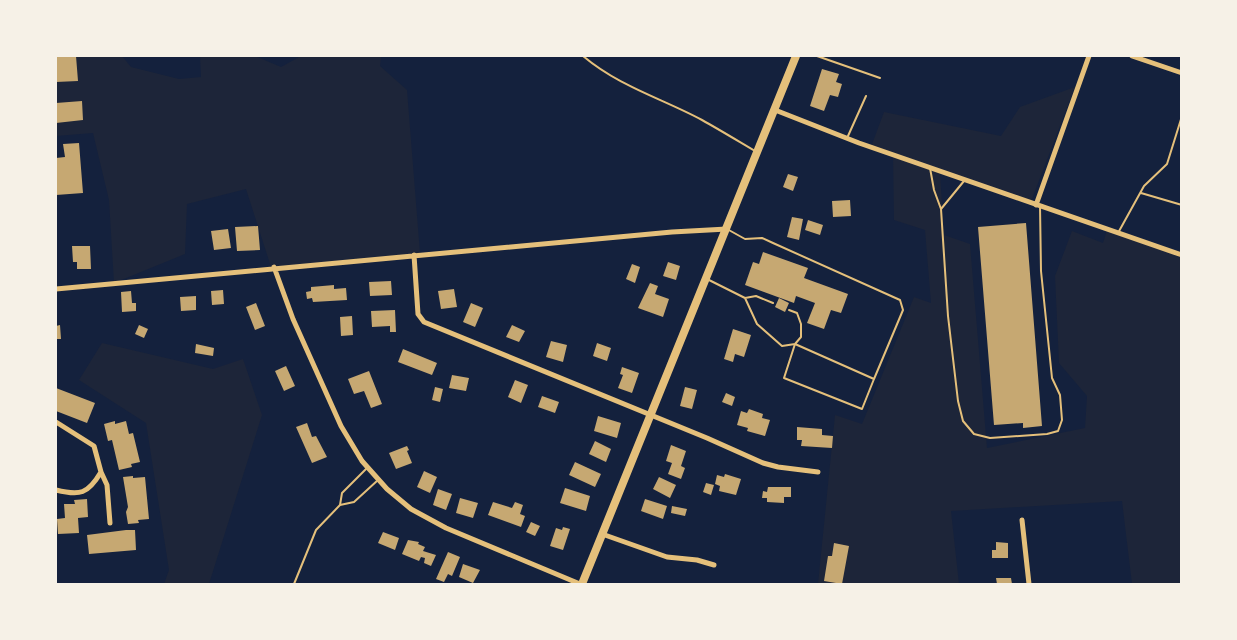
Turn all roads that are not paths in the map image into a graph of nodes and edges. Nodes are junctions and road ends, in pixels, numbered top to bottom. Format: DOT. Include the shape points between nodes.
graph roads {
  1 [pos="583,56"];
  2 [pos="796,56"];
  3 [pos="817,56"];
  4 [pos="1089,56"];
  5 [pos="1132,56"];
  6 [pos="1182,73"];
  7 [pos="880,78"];
  8 [pos="866,96"];
  9 [pos="775,110"];
  10 [pos="1182,116"];
  11 [pos="847,139"];
  12 [pos="758,152"];
  13 [pos="930,168"];
  14 [pos="965,180"];
  15 [pos="1140,193"];
  16 [pos="1182,205"];
  17 [pos="1038,206"];
  18 [pos="941,209"];
  19 [pos="727,229"];
  20 [pos="1118,233"];
  21 [pos="414,255"];
  22 [pos="1182,255"];
  23 [pos="274,267"];
  24 [pos="706,278"];
  25 [pos="56,289"];
  26 [pos="745,298"];
  27 [pos="773,303"];
  28 [pos="789,310"];
  29 [pos="795,344"];
  30 [pos="874,379"];
  31 [pos="650,416"];
  32 [pos="56,422"];
  33 [pos="367,467"];
  34 [pos="101,472"];
  35 [pos="818,472"];
  36 [pos="378,480"];
  37 [pos="56,490"];
  38 [pos="340,505"];
  39 [pos="1022,520"];
  40 [pos="110,523"];
  41 [pos="602,534"];
  42 [pos="714,565"];
  43 [pos="294,585"];
  44 [pos="581,585"];
  45 [pos="1029,585"];
  1 -- 12 [label="lane" via="638,92 702,120"];
  2 -- 9 [label="main road"];
  3 -- 7 [label="lane"];
  4 -- 17 [label="street"];
  5 -- 6 [label="street"];
  8 -- 11 [label="lane"];
  9 -- 11 [label="street"];
  9 -- 12 [label="main road"];
  10 -- 15 [label="lane" via="1167,164"];
  11 -- 13 [label="street"];
  12 -- 19 [label="main road"];
  13 -- 14 [label="street"];
  13 -- 18 [label="lane"];
  14 -- 17 [label="street"];
  14 -- 18 [label="lane"];
  15 -- 16 [label="lane"];
  15 -- 20 [label="lane"];
  17 -- 18 [label="lane" via="1052,378 1060,395 1062,420 1058,430 1047,434 990,438 974,434 963,421 958,401"];
  17 -- 20 [label="street"];
  19 -- 21 [label="street"];
  19 -- 24 [label="main road"];
  19 -- 30 [label="lane" via="745,239 762,238 900,300 903,310"];
  20 -- 22 [label="street"];
  21 -- 23 [label="street"];
  21 -- 31 [label="street" via="418,314 424,322"];
  23 -- 25 [label="street"];
  23 -- 33 [label="street" via="341,426"];
  24 -- 26 [label="lane"];
  24 -- 31 [label="main road"];
  26 -- 27 [label="lane" via="756,296"];
  26 -- 29 [label="lane" via="757,324 767,334 782,346"];
  28 -- 29 [label="lane" via="797,313 801,324 801,337"];
  29 -- 30 [label="lane"];
  29 -- 30 [label="lane" via="784,378 862,409"];
  31 -- 35 [label="street" via="763,463"];
  31 -- 41 [label="main road"];
  32 -- 34 [label="street" via="94,446"];
  33 -- 36 [label="street"];
  33 -- 38 [label="lane" via="342,492"];
  34 -- 37 [label="street" via="91,488 74,494"];
  34 -- 40 [label="street" via="107,486"];
  36 -- 38 [label="lane" via="354,502"];
  36 -- 44 [label="street" via="398,500 429,520"];
  38 -- 43 [label="lane" via="316,530"];
  39 -- 45 [label="street"];
  41 -- 42 [label="street" via="667,557"];
  41 -- 44 [label="main road"];
}
